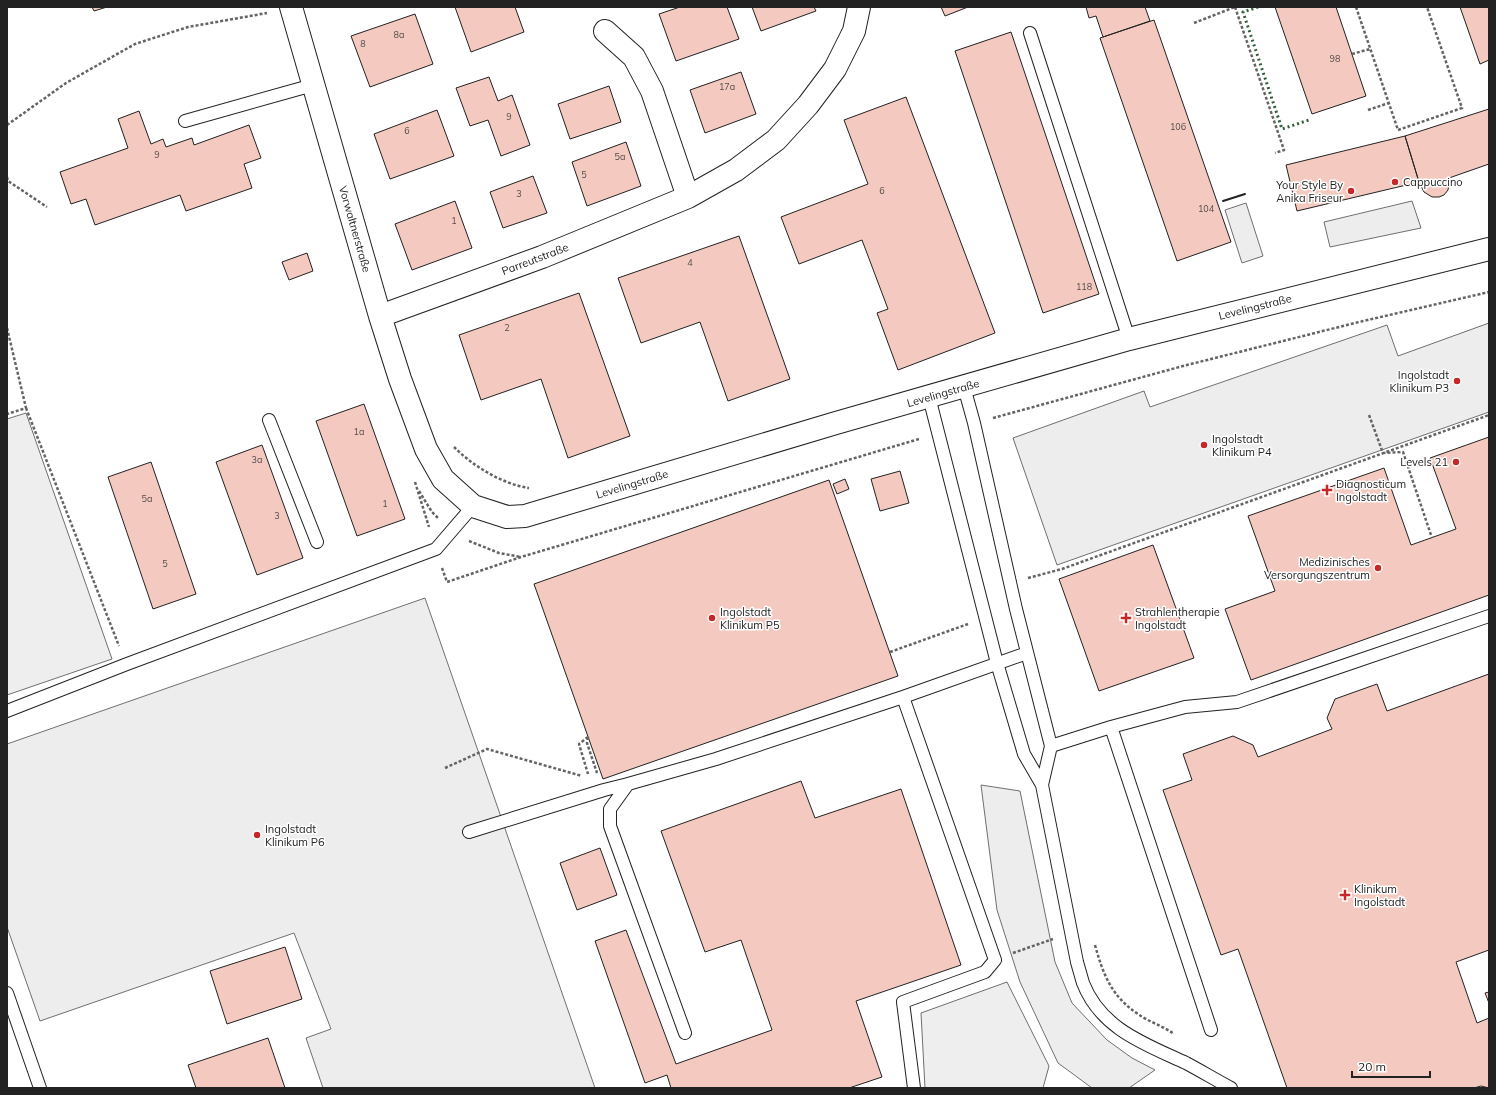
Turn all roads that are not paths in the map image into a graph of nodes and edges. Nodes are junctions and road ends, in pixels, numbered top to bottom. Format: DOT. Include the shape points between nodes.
graph roads {
  1 [pos="859,7"];
  2 [pos="291,8"];
  3 [pos="605,31"];
  4 [pos="1030,33"];
  5 [pos="313,85"];
  6 [pos="185,121"];
  7 [pos="688,197"];
  8 [pos="1489,249"];
  9 [pos="380,316"];
  10 [pos="1129,339"];
  11 [pos="964,386"];
  12 [pos="929,397"];
  13 [pos="269,420"];
  14 [pos="426,449"];
  15 [pos="473,506"];
  16 [pos="317,542"];
  17 [pos="1489,616"];
  18 [pos="1027,653"];
  19 [pos="997,663"];
  20 [pos="903,697"];
  21 [pos="7,711"];
  22 [pos="1111,727"];
  23 [pos="1051,746"];
  24 [pos="628,784"];
  25 [pos="1042,785"];
  26 [pos="596,793"];
  27 [pos="610,809"];
  28 [pos="469,832"];
  29 [pos="7,993"];
  30 [pos="1211,1030"];
  31 [pos="685,1033"];
  32 [pos="40,1088"];
  33 [pos="914,1088"];
  34 [pos="1231,1088"];
  1 -- 7 [label="street, Parreutstraße" via="854,31 835,69 808,106 776,140 736,170"];
  2 -- 5 [label="street, Vorwaltnerstraße"];
  3 -- 7 [label="street" via="634,57 652,91"];
  4 -- 10 [label="lane"];
  5 -- 6 [label="lane"];
  5 -- 9 [label="street, Vorwaltnerstraße"];
  7 -- 9 [label="street, Parreutstraße" via="542,257"];
  8 -- 10 [label="street, Levelingstraße"];
  9 -- 14 [label="street, Vorwaltnerstraße"];
  10 -- 11 [label="street, Levelingstraße"];
  11 -- 12 [label="street, Levelingstraße"];
  11 -- 18 [label="lane"];
  12 -- 15 [label="street, Levelingstraße" via="524,516 507,517"];
  12 -- 19 [label="lane"];
  13 -- 16 [label="lane"];
  14 -- 15 [label="street, Levelingstraße" via="443,479"];
  15 -- 21 [label="lane" via="436,549"];
  17 -- 22 [label="lane" via="1237,702 1185,707"];
  18 -- 19 [label="lane"];
  18 -- 23 [label="lane"];
  19 -- 20 [label="lane"];
  19 -- 25 [label="lane" via="1024,754"];
  20 -- 24 [label="lane" via="716,759"];
  20 -- 33 [label="lane" via="995,960 985,972 904,1002"];
  22 -- 23 [label="lane"];
  22 -- 30 [label="lane"];
  23 -- 25 [label="lane"];
  24 -- 26 [label="lane"];
  24 -- 27 [label="lane"];
  25 -- 34 [label="lane" via="1077,962 1084,984 1096,1006 1110,1022 1127,1035"];
  26 -- 27 [label="lane"];
  26 -- 28 [label="lane"];
  27 -- 31 [label="lane" via="610,826"];
  29 -- 32 [label="lane"];
}
